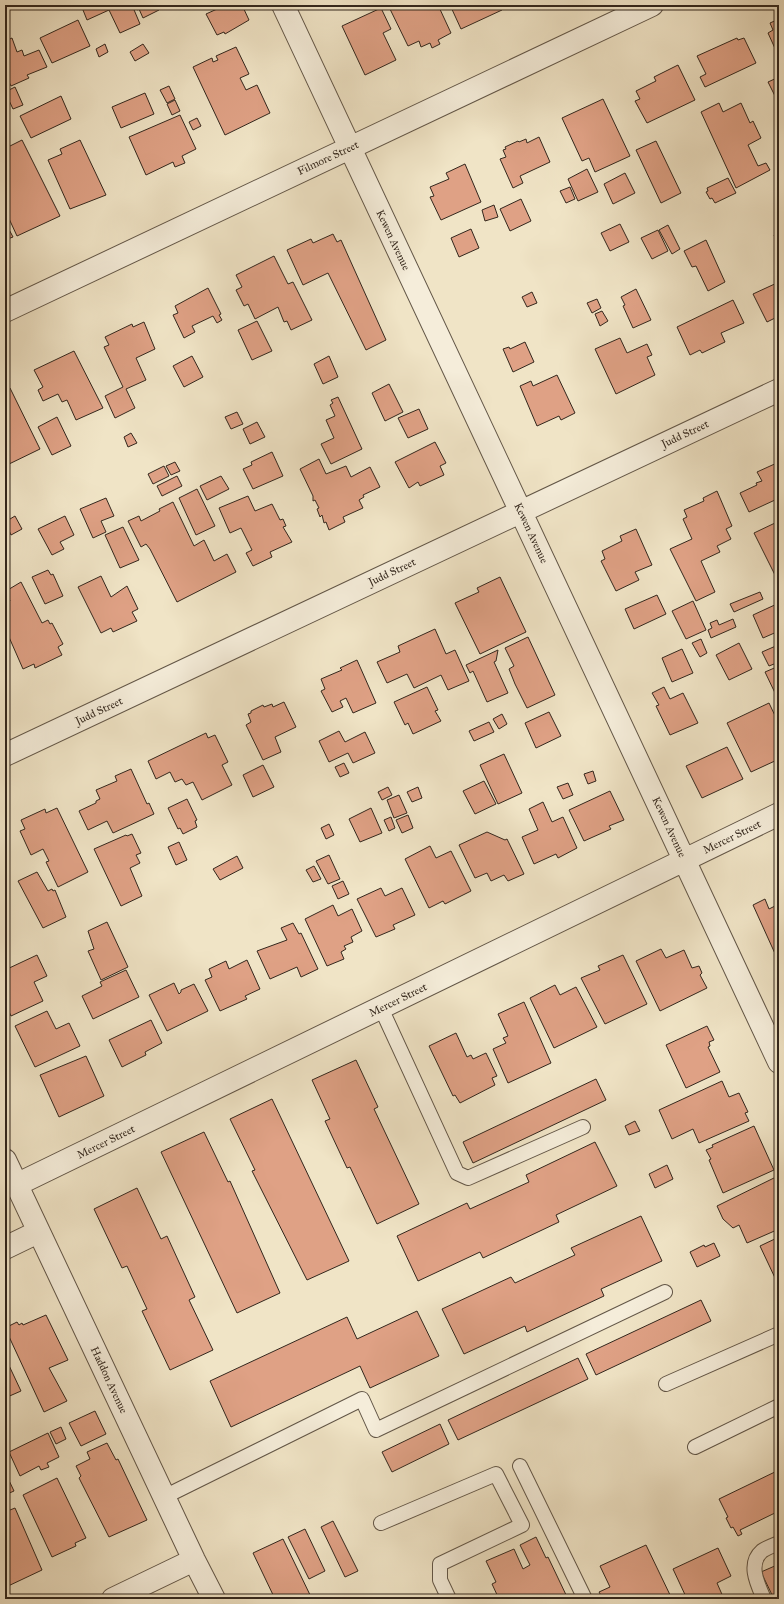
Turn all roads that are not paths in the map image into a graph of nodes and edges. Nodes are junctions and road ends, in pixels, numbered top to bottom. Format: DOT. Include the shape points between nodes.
graph roads {
  1 [pos="283,5"];
  2 [pos="652,5"];
  3 [pos="350,148"];
  4 [pos="5,311"];
  5 [pos="779,390"];
  6 [pos="521,512"];
  7 [pos="5,755"];
  8 [pos="779,814"];
  9 [pos="684,861"];
  10 [pos="381,1008"];
  11 [pos="779,1062"];
  12 [pos="583,1127"];
  13 [pos="5,1160"];
  14 [pos="16,1185"];
  15 [pos="38,1232"];
  16 [pos="5,1248"];
  17 [pos="665,1292"];
  18 [pos="779,1334"];
  19 [pos="666,1384"];
  20 [pos="779,1406"];
  21 [pos="696,1447"];
  22 [pos="520,1466"];
  23 [pos="164,1497"];
  24 [pos="381,1523"];
  25 [pos="779,1543"];
  26 [pos="194,1560"];
  27 [pos="113,1599"];
  28 [pos="214,1599"];
  29 [pos="448,1599"];
  30 [pos="585,1599"];
  31 [pos="764,1599"];
  1 -- 3 [label="street, Kewen Avenue"];
  2 -- 3 [label="street, Filmore Street"];
  3 -- 4 [label="street, Filmore Street"];
  3 -- 6 [label="street, Kewen Avenue"];
  5 -- 6 [label="street, Judd Street"];
  6 -- 7 [label="street, Judd Street"];
  6 -- 9 [label="street, Kewen Avenue"];
  8 -- 9 [label="street, Mercer Street"];
  9 -- 10 [label="street, Mercer Street"];
  9 -- 11 [label="street, Kewen Avenue"];
  10 -- 12 [label="lane" via="457,1174 468,1178"];
  10 -- 14 [label="street, Mercer Street"];
  13 -- 14 [label="street, Haddon Avenue"];
  14 -- 15 [label="street, Haddon Avenue"];
  15 -- 16 [label="street"];
  15 -- 23 [label="street, Haddon Avenue"];
  17 -- 23 [label="lane" via="376,1430 362,1399"];
  18 -- 19 [label="lane"];
  20 -- 21 [label="lane"];
  22 -- 30 [label="lane"];
  23 -- 26 [label="street, Haddon Avenue"];
  24 -- 29 [label="lane" via="496,1474 522,1525 440,1564 440,1580"];
  25 -- 31 [label="lane" via="761,1552 754,1564 754,1578"];
  26 -- 27 [label="street"];
  26 -- 28 [label="street, Haddon Avenue"];
}
